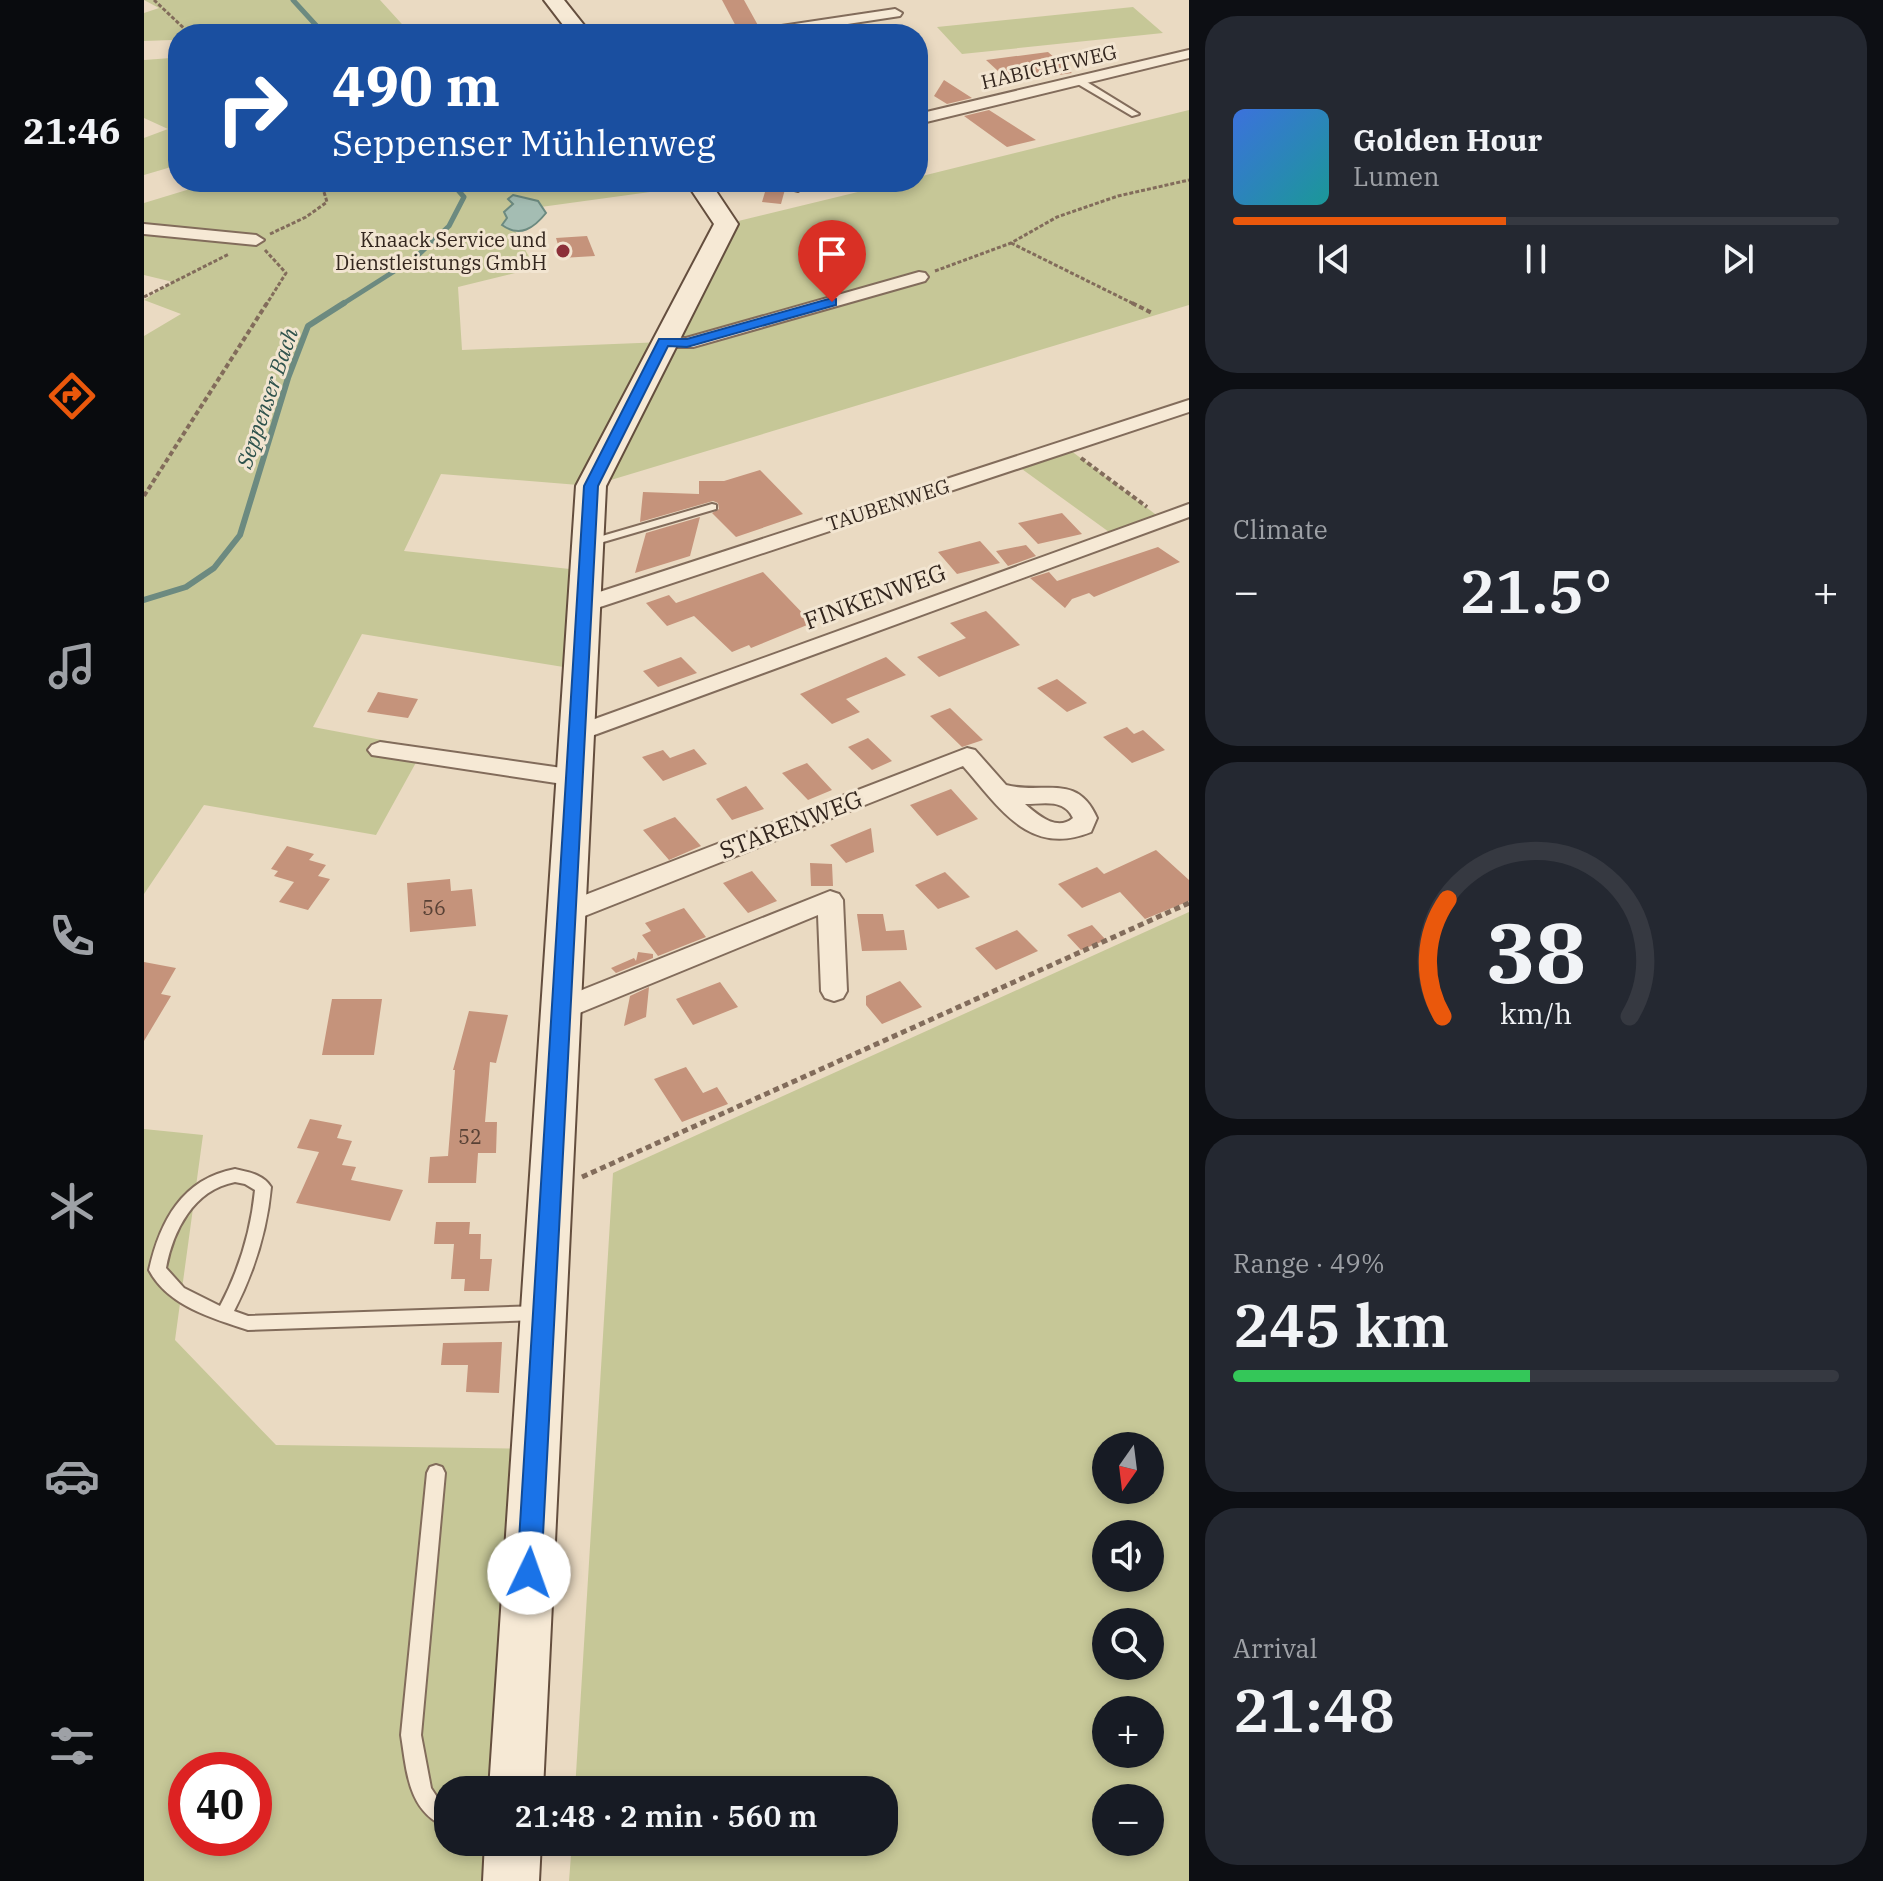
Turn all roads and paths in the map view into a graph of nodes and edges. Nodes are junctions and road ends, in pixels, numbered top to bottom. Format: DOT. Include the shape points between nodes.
graph roads {
  1 [pos="154,0"];
  2 [pos="554,0"];
  3 [pos="895,13"];
  4 [pos="179,24"];
  5 [pos="573,24"];
  6 [pos="846,24"];
  7 [pos="1189,54"];
  8 [pos="1079,81"];
  9 [pos="1135,114"];
  10 [pos="928,116"];
  11 [pos="1189,180"];
  12 [pos="705,192"];
  13 [pos="144,229"];
  14 [pos="256,240"];
  15 [pos="1011,243"];
  16 [pos="919,277"];
  17 [pos="1152,313"];
  18 [pos="664,342"];
  19 [pos="1189,406"];
  20 [pos="1066,447"];
  21 [pos="144,496"];
  22 [pos="712,507"];
  23 [pos="1174,516"];
  24 [pos="1189,531"];
  25 [pos="589,543"];
  26 [pos="586,604"];
  27 [pos="578,733"];
  28 [pos="380,750"];
  29 [pos="576,778"];
  30 [pos="1002,792"];
  31 [pos="1189,903"];
  32 [pos="568,912"];
  33 [pos="834,991"];
  34 [pos="562,1009"];
  35 [pos="552,1191"];
  36 [pos="544,1313"];
  37 [pos="224,1315"];
  38 [pos="436,1473"];
  39 [pos="517,1776"];
  40 [pos="434,1808"];
  41 [pos="512,1856"];
  42 [pos="511,1881"];
  1 -- 4 [label="path"];
  2 -- 5 [label="street"];
  3 -- 6 [label="street"];
  7 -- 8 [label="street, HABICHTWEG"];
  8 -- 9 [label="lane"];
  8 -- 10 [label="street, HABICHTWEG"];
  11 -- 15 [label="path" via="1057,217"];
  12 -- 18 [label="street" via="726,224"];
  13 -- 14 [label="street"];
  14 -- 21 [label="path" via="286,273"];
  15 -- 16 [label="path"];
  15 -- 17 [label="path"];
  16 -- 18 [label="street" via="687,343"];
  18 -- 25 [label="street" via="591,486"];
  19 -- 20 [label="street, TAUBENWEG"];
  20 -- 23 [label="path"];
  20 -- 26 [label="street, TAUBENWEG"];
  22 -- 25 [label="lane"];
  23 -- 24 [label="street"];
  23 -- 27 [label="street, FINKENWEG"];
  25 -- 26 [label="street"];
  26 -- 27 [label="street"];
  27 -- 29 [label="street"];
  28 -- 29 [label="street"];
  29 -- 32 [label="street"];
  30 -- 32 [label="street, STARENWEG" via="967,756"];
  31 -- 35 [label="path"];
  32 -- 34 [label="street"];
  33 -- 34 [label="street" via="830,900"];
  34 -- 35 [label="street"];
  35 -- 36 [label="street"];
  36 -- 37 [label="lane" via="307,1323 248,1323"];
  36 -- 39 [label="street"];
  37 -- 37 [label="lane" via="178,1293 157,1270 166,1234 189,1201 209,1182 232,1175 263,1187 262,1211 246,1272"];
  38 -- 40 [label="lane" via="411,1735 425,1799"];
  41 -- 42 [label="street"];
}
